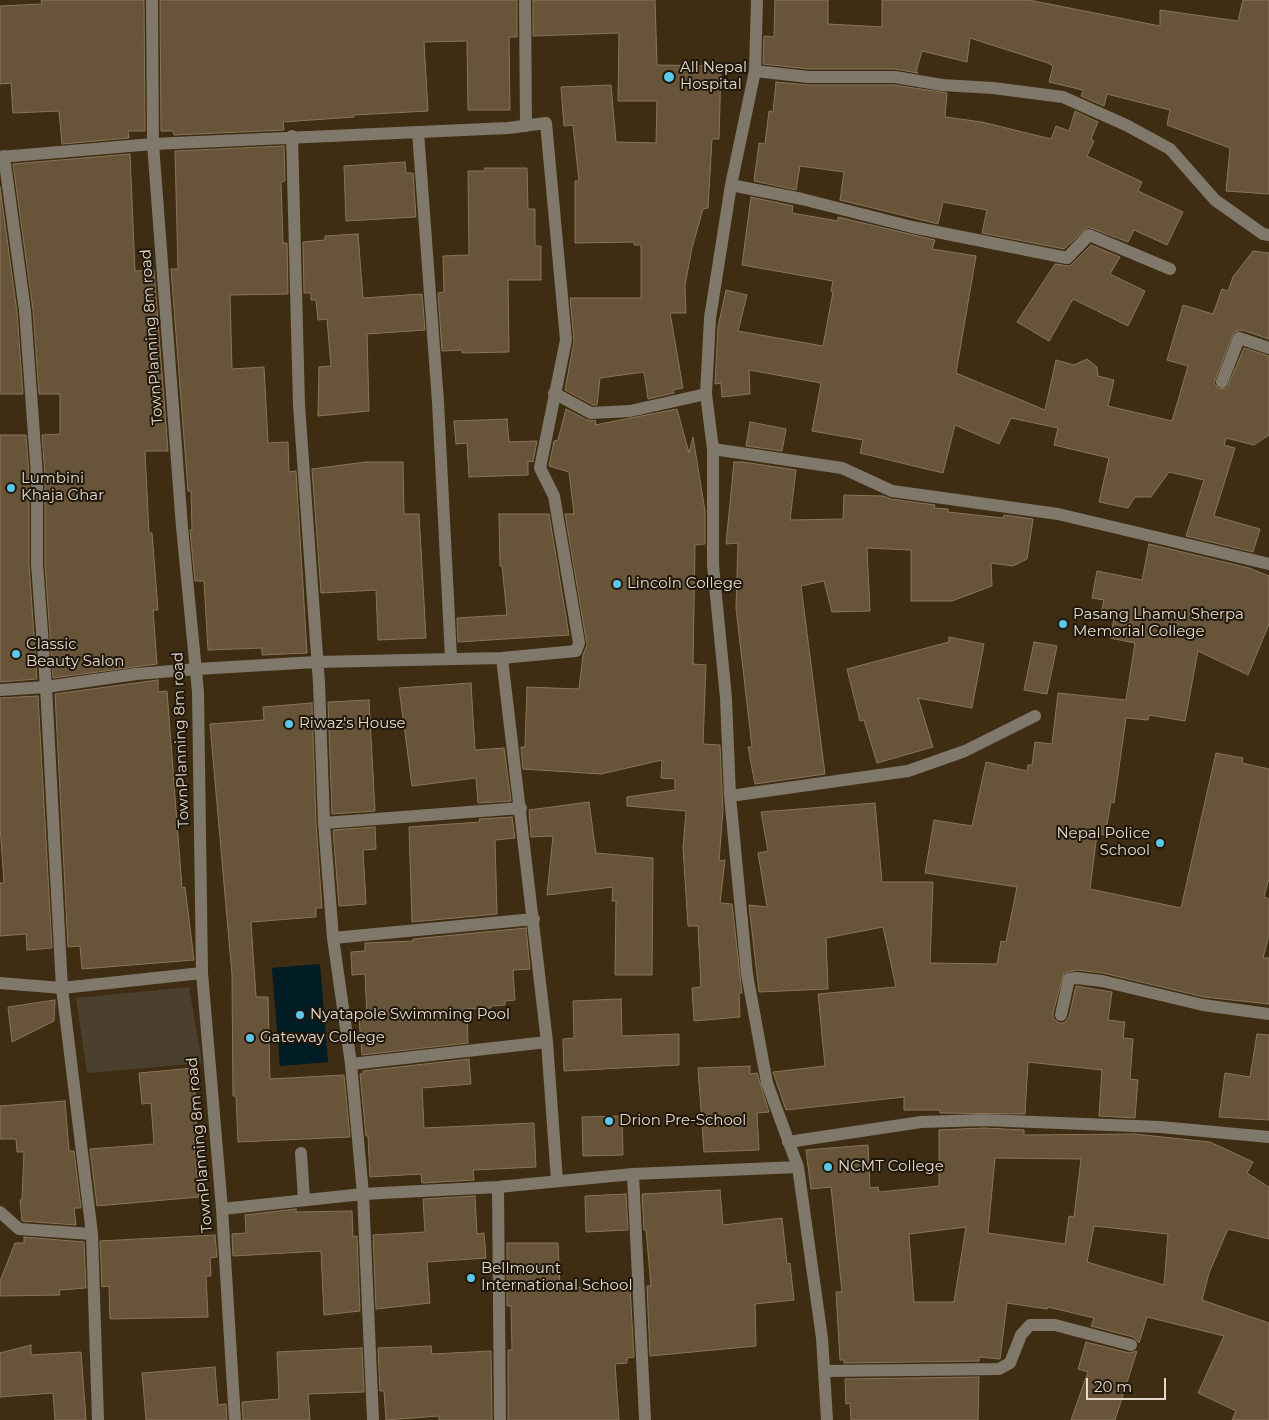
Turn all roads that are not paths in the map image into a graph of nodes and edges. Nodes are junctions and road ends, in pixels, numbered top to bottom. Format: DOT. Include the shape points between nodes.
graph roads {
  1 [pos="152,0"];
  2 [pos="525,0"];
  3 [pos="757,0"];
  4 [pos="755,71"];
  5 [pos="526,126"];
  6 [pos="418,132"];
  7 [pos="292,136"];
  8 [pos="153,144"];
  9 [pos="2,157"];
  10 [pos="731,185"];
  11 [pos="1269,235"];
  12 [pos="1170,269"];
  13 [pos="1269,348"];
  14 [pos="1222,382"];
  15 [pos="554,393"];
  16 [pos="706,394"];
  17 [pos="713,449"];
  18 [pos="1269,564"];
  19 [pos="450,658"];
  20 [pos="502,658"];
  21 [pos="316,662"];
  22 [pos="197,669"];
  23 [pos="46,687"];
  24 [pos="0,690"];
  25 [pos="1035,716"];
  26 [pos="730,796"];
  27 [pos="521,808"];
  28 [pos="324,823"];
  29 [pos="534,919"];
  30 [pos="333,938"];
  31 [pos="202,973"];
  32 [pos="0,983"];
  33 [pos="62,988"];
  34 [pos="1269,1014"];
  35 [pos="1061,1015"];
  36 [pos="547,1042"];
  37 [pos="351,1064"];
  38 [pos="1269,1137"];
  39 [pos="788,1142"];
  40 [pos="301,1152"];
  41 [pos="798,1167"];
  42 [pos="633,1174"];
  43 [pos="557,1181"];
  44 [pos="498,1187"];
  45 [pos="362,1194"];
  46 [pos="304,1200"];
  47 [pos="222,1209"];
  48 [pos="0,1212"];
  49 [pos="92,1234"];
  50 [pos="1131,1344"];
  51 [pos="825,1370"];
  52 [pos="98,1420"];
  53 [pos="235,1420"];
  54 [pos="373,1420"];
  55 [pos="500,1420"];
  56 [pos="645,1420"];
  57 [pos="828,1420"];
  1 -- 8 [label="street, TownPlanning 8m road"];
  2 -- 5 [label="street"];
  3 -- 4 [label="street"];
  4 -- 10 [label="street"];
  4 -- 11 [label="street" via="808,77 895,77 1064,97 1170,149 1216,200"];
  5 -- 6 [label="street"];
  5 -- 15 [label="street" via="546,122 566,340"];
  6 -- 7 [label="street"];
  6 -- 19 [label="street" via="438,402"];
  7 -- 8 [label="street"];
  7 -- 21 [label="street" via="299,405"];
  8 -- 9 [label="street"];
  8 -- 22 [label="street, TownPlanning 8m road" via="182,527"];
  9 -- 23 [label="street" via="25,311 37,476 37,564"];
  10 -- 12 [label="street" via="1067,258 1089,236"];
  10 -- 16 [label="street" via="710,318"];
  13 -- 14 [label="street" via="1239,338"];
  15 -- 16 [label="street" via="591,413 630,411"];
  15 -- 20 [label="street" via="540,468 554,496 578,646 576,651"];
  16 -- 17 [label="street"];
  17 -- 18 [label="street" via="842,468 892,492 1058,514"];
  17 -- 26 [label="street" via="713,565 726,698"];
  19 -- 20 [label="street"];
  19 -- 21 [label="street"];
  20 -- 27 [label="street"];
  21 -- 22 [label="street"];
  21 -- 28 [label="street"];
  22 -- 23 [label="street"];
  22 -- 31 [label="street, TownPlanning 8m road"];
  23 -- 24 [label="street"];
  23 -- 33 [label="street"];
  25 -- 26 [label="street" via="964,751 908,771"];
  26 -- 39 [label="street" via="747,974 767,1083"];
  27 -- 28 [label="street"];
  27 -- 29 [label="street"];
  28 -- 30 [label="street"];
  29 -- 30 [label="street"];
  29 -- 36 [label="street"];
  30 -- 37 [label="street"];
  31 -- 33 [label="street"];
  31 -- 47 [label="street, TownPlanning 8m road"];
  32 -- 33 [label="street"];
  33 -- 49 [label="street"];
  34 -- 35 [label="street" via="1203,1005 1076,978 1069,979"];
  36 -- 37 [label="street"];
  36 -- 43 [label="street"];
  37 -- 45 [label="street"];
  38 -- 39 [label="street" via="1160,1127 984,1120 921,1122"];
  39 -- 41 [label="street"];
  40 -- 46 [label="street"];
  41 -- 42 [label="street"];
  41 -- 51 [label="street"];
  42 -- 43 [label="street"];
  42 -- 56 [label="street"];
  43 -- 44 [label="street"];
  44 -- 45 [label="street"];
  44 -- 55 [label="street"];
  45 -- 46 [label="street"];
  45 -- 54 [label="street"];
  46 -- 47 [label="street"];
  47 -- 53 [label="street, TownPlanning 8m road"];
  48 -- 49 [label="street" via="19,1229"];
  49 -- 52 [label="street"];
  50 -- 51 [label="street" via="1055,1325 1030,1325 1021,1335 1010,1363 1000,1369"];
  51 -- 57 [label="street"];
}
